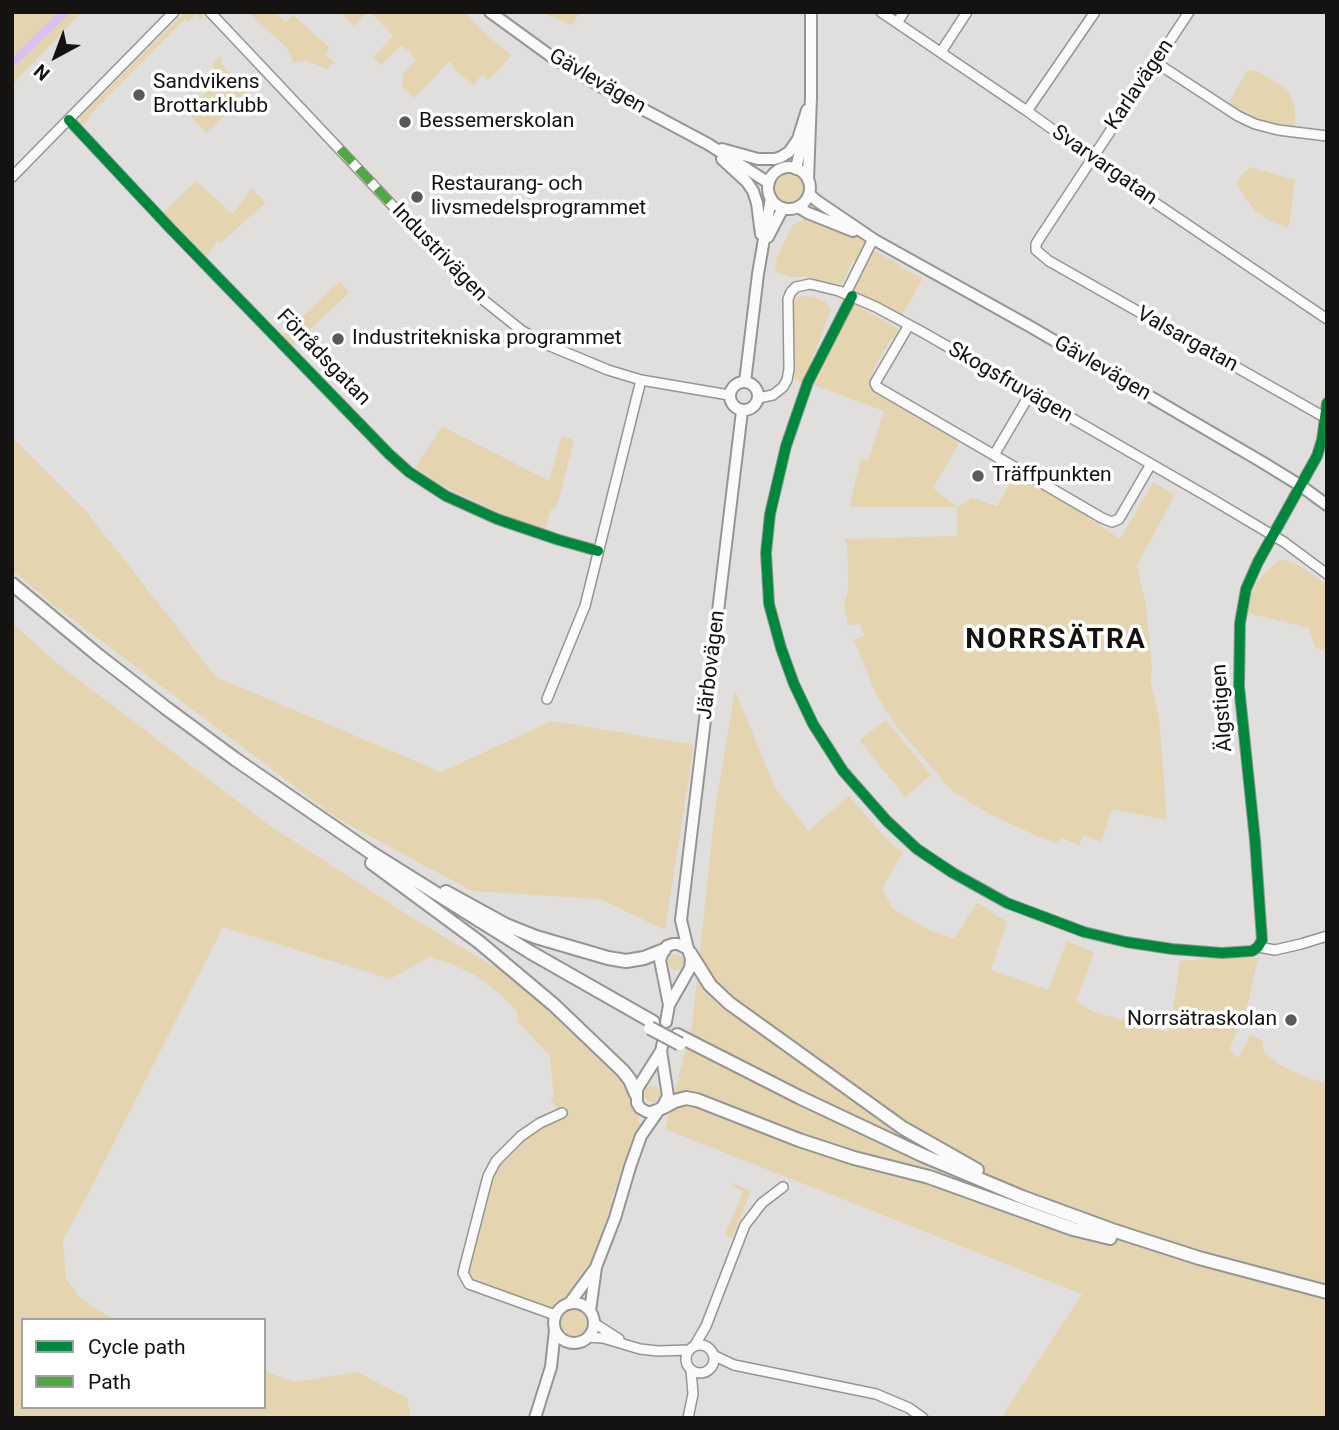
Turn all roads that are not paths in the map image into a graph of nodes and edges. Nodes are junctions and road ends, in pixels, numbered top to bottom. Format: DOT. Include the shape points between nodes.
graph roads {
  1 [pos="174,12"];
  2 [pos="210,12"];
  3 [pos="490,12"];
  4 [pos="811,12"];
  5 [pos="881,12"];
  6 [pos="904,12"];
  7 [pos="967,12"];
  8 [pos="1095,12"];
  9 [pos="1189,12"];
  10 [pos="897,23"];
  11 [pos="941,52"];
  12 [pos="1155,62"];
  13 [pos="811,97"];
  14 [pos="1027,111"];
  15 [pos="69,120"];
  16 [pos="1327,136"];
  17 [pos="708,145"];
  18 [pos="1091,158"];
  19 [pos="781,169"];
  20 [pos="796,169"];
  21 [pos="12,177"];
  22 [pos="808,180"];
  23 [pos="769,183"];
  24 [pos="809,194"];
  25 [pos="771,198"];
  26 [pos="798,207"];
  27 [pos="783,208"];
  28 [pos="873,239"];
  29 [pos="763,246"];
  30 [pos="1049,261"];
  31 [pos="849,295"];
  32 [pos="1327,319"];
  33 [pos="909,325"];
  34 [pos="641,380"];
  35 [pos="745,382"];
  36 [pos="1030,394"];
  37 [pos="729,395"];
  38 [pos="758,398"];
  39 [pos="1327,403"];
  40 [pos="742,411"];
  41 [pos="1326,418"];
  42 [pos="994,455"];
  43 [pos="1151,464"];
  44 [pos="1301,486"];
  45 [pos="1327,505"];
  46 [pos="1273,535"];
  47 [pos="598,551"];
  48 [pos="1327,574"];
  49 [pos="12,584"];
  50 [pos="12,594"];
  51 [pos="547,699"];
  52 [pos="368,855"];
  53 [pos="681,920"];
  54 [pos="1327,936"];
  55 [pos="1260,944"];
  56 [pos="666,948"];
  57 [pos="689,951"];
  58 [pos="669,1005"];
  59 [pos="656,1024"];
  60 [pos="678,1040"];
  61 [pos="636,1099"];
  62 [pos="660,1109"];
  63 [pos="562,1113"];
  64 [pos="641,1136"];
  65 [pos="783,1187"];
  66 [pos="1022,1198"];
  67 [pos="1110,1238"];
  68 [pos="596,1267"];
  69 [pos="1327,1293"];
  70 [pos="1327,1300"];
  71 [pos="569,1304"];
  72 [pos="590,1311"];
  73 [pos="555,1315"];
  74 [pos="594,1322"];
  75 [pos="706,1326"];
  76 [pos="555,1330"];
  77 [pos="588,1337"];
  78 [pos="570,1343"];
  79 [pos="630,1345"];
  80 [pos="692,1348"];
  81 [pos="658,1351"];
  82 [pos="711,1352"];
  83 [pos="734,1365"];
  84 [pos="551,1367"];
  85 [pos="689,1367"];
  86 [pos="708,1370"];
  87 [pos="693,1394"];
  88 [pos="535,1418"];
  89 [pos="688,1418"];
  90 [pos="923,1418"];
  1 -- 15 [label="street"];
  2 -- 34 [label="street, Industrivägen" via="496,312 543,343"];
  3 -- 17 [label="main road, Gävlevägen" via="552,57"];
  4 -- 13 [label="main road"];
  5 -- 10 [label="street, Svarvargatan"];
  6 -- 10 [label="street"];
  7 -- 11 [label="street"];
  8 -- 14 [label="street"];
  9 -- 12 [label="street, Karlavägen"];
  10 -- 11 [label="street, Svarvargatan"];
  11 -- 14 [label="street, Svarvargatan"];
  12 -- 16 [label="street" via="1255,124"];
  12 -- 18 [label="street, Karlavägen"];
  13 -- 17 [label="main road" via="798,139 781,157 758,159"];
  13 -- 20 [label="main road"];
  13 -- 22 [label="main road"];
  14 -- 18 [label="street, Svarvargatan"];
  15 -- 21 [label="street"];
  15 -- 47 [label="street, Förrådsgatan" via="409,472 446,496 498,519"];
  17 -- 19 [label="main road, Gävlevägen" via="769,169"];
  17 -- 23 [label="main road, Gävlevägen"];
  17 -- 29 [label="main road" via="753,191"];
  18 -- 30 [label="street, Karlavägen" via="1036,244 1038,254"];
  18 -- 32 [label="street, Svarvargatan"];
  19 -- 20 [label="main road, Gävlevägen"];
  19 -- 23 [label="main road"];
  20 -- 22 [label="main road"];
  22 -- 24 [label="main road"];
  23 -- 25 [label="main road"];
  24 -- 26 [label="main road"];
  24 -- 28 [label="main road, Gävlevägen"];
  25 -- 27 [label="main road"];
  25 -- 29 [label="main road"];
  26 -- 27 [label="main road, Gävlevägen"];
  26 -- 28 [label="main road, Gävlevägen"];
  27 -- 29 [label="main road"];
  28 -- 31 [label="street"];
  28 -- 44 [label="main road, Gävlevägen"];
  29 -- 35 [label="main road"];
  30 -- 41 [label="street, Valsargatan"];
  31 -- 33 [label="street, Skogsfruvägen"];
  31 -- 38 [label="street, Skogsfruvägen" via="810,284 791,292 787,380 773,395"];
  31 -- 55 [label="street" via="793,423 774,493 766,553 769,604 778,639 801,700 825,743 865,798 911,844 1007,903 1084,932 1126,942 1202,952 1245,952"];
  33 -- 36 [label="street, Skogsfruvägen"];
  33 -- 42 [label="street" via="875,383 877,387"];
  34 -- 37 [label="street, Industrivägen"];
  34 -- 47 [label="street"];
  35 -- 37 [label="main road" via="734,385"];
  35 -- 38 [label="main road" via="755,387"];
  36 -- 42 [label="street"];
  36 -- 43 [label="street, Skogsfruvägen"];
  37 -- 40 [label="main road"];
  38 -- 40 [label="main road" via="752,408"];
  39 -- 41 [label="street, Älgstigen"];
  40 -- 53 [label="main road, Järbovägen"];
  41 -- 44 [label="street, Älgstigen" via="1318,453"];
  42 -- 43 [label="street" via="1112,522 1119,519"];
  43 -- 46 [label="street, Skogsfruvägen"];
  44 -- 45 [label="main road, Gävlevägen"];
  44 -- 46 [label="street, Älgstigen"];
  46 -- 48 [label="street, Skogsfruvägen"];
  46 -- 55 [label="street, Älgstigen" via="1246,589 1238,661"];
  47 -- 51 [label="street" via="585,606"];
  49 -- 52 [label="highway" via="196,730"];
  50 -- 52 [label="highway" via="201,743"];
  52 -- 56 [label="highway" via="536,937 626,961"];
  52 -- 59 [label="highway" via="457,917"];
  52 -- 61 [label="highway" via="555,1005 623,1071"];
  53 -- 56 [label="main road, Järbovägen"];
  53 -- 57 [label="main road, Järbovägen"];
  54 -- 55 [label="street" via="1275,950"];
  56 -- 57 [label="main road" via="678,944"];
  56 -- 58 [label="main road, Järbovägen" via="660,960"];
  57 -- 58 [label="main road, Järbovägen" via="690,968"];
  57 -- 66 [label="highway" via="710,985 736,1008 903,1128"];
  58 -- 59 [label="main road, Järbovägen"];
  59 -- 60 [label="highway, bridge"];
  60 -- 66 [label="highway"];
  60 -- 67 [label="highway" via="796,1104 919,1161"];
  61 -- 62 [label="main road" via="646,1112"];
  61 -- 62 [label="main road" via="640,1083 662,1047 668,1096"];
  61 -- 64 [label="main road"];
  62 -- 64 [label="main road"];
  62 -- 67 [label="highway" via="686,1098 697,1100 799,1140 929,1177 1073,1230"];
  63 -- 73 [label="street" via="521,1136 496,1161 463,1273 469,1283"];
  64 -- 68 [label="main road"];
  65 -- 75 [label="street" via="762,1203 745,1225"];
  66 -- 69 [label="highway" via="1186,1254"];
  67 -- 70 [label="highway"];
  68 -- 71 [label="main road"];
  68 -- 72 [label="main road"];
  71 -- 72 [label="main road" via="581,1304"];
  71 -- 73 [label="main road"];
  72 -- 74 [label="main road"];
  73 -- 76 [label="main road"];
  74 -- 77 [label="main road"];
  74 -- 79 [label="street"];
  75 -- 80 [label="street"];
  75 -- 82 [label="street"];
  76 -- 78 [label="main road"];
  76 -- 84 [label="main road"];
  77 -- 78 [label="main road"];
  77 -- 79 [label="street"];
  78 -- 84 [label="main road"];
  79 -- 81 [label="street"];
  80 -- 81 [label="street"];
  80 -- 82 [label="street" via="702,1345"];
  80 -- 85 [label="street" via="686,1357"];
  81 -- 85 [label="street"];
  82 -- 83 [label="street"];
  82 -- 86 [label="street" via="713,1362"];
  83 -- 86 [label="street"];
  83 -- 90 [label="street" via="876,1394"];
  84 -- 88 [label="main road"];
  85 -- 86 [label="street" via="698,1373"];
  85 -- 87 [label="street"];
  86 -- 87 [label="street"];
  87 -- 89 [label="street"];
}
